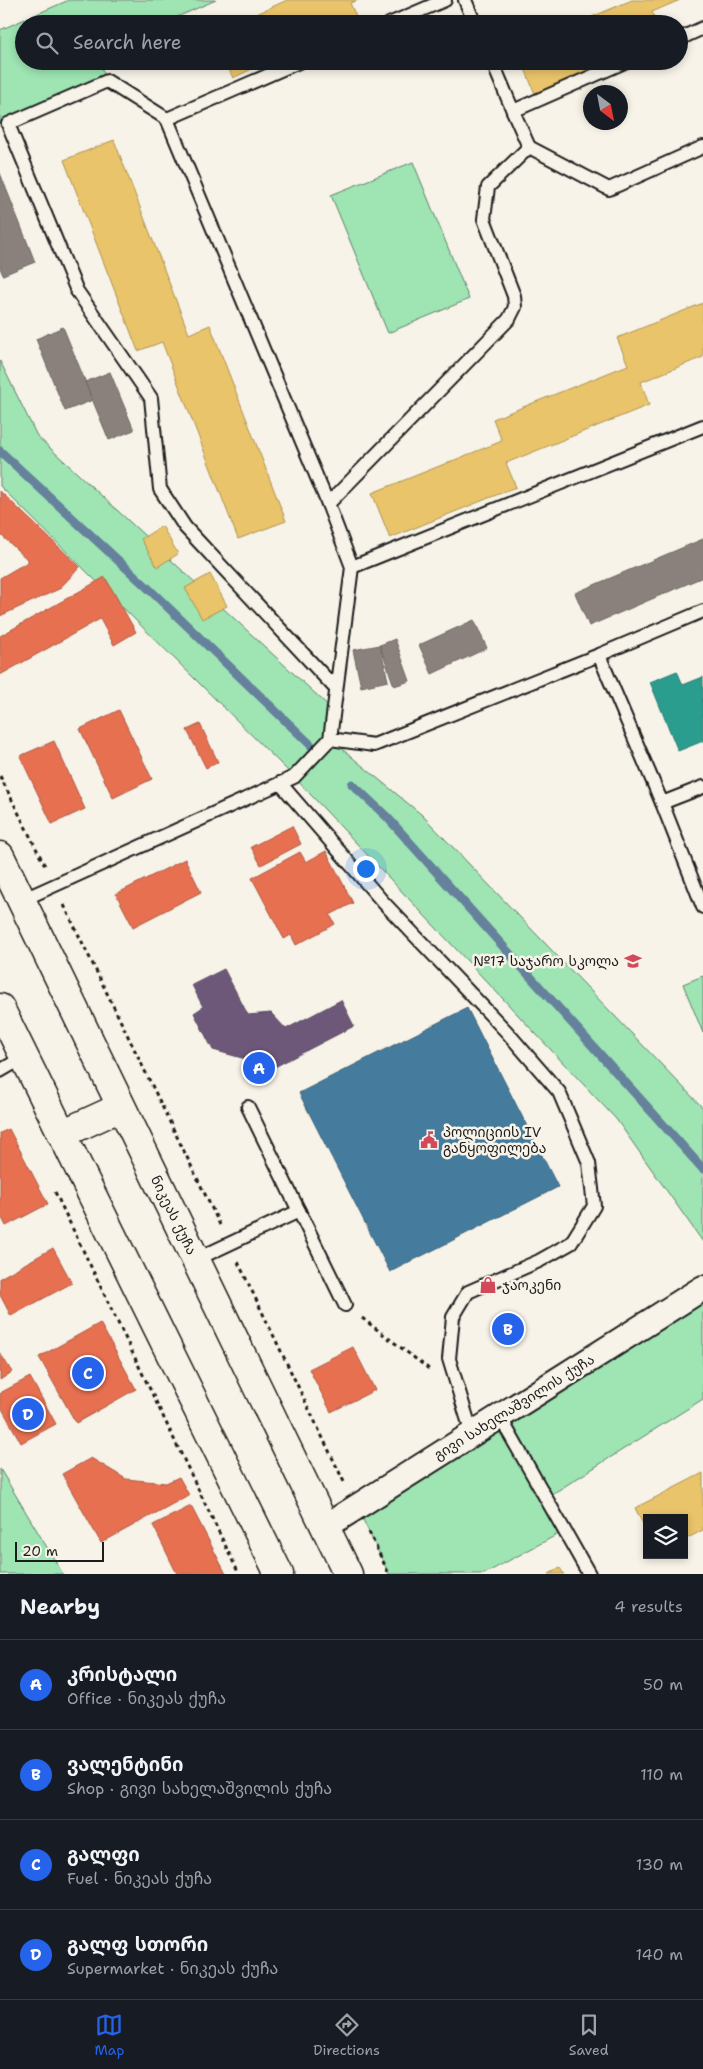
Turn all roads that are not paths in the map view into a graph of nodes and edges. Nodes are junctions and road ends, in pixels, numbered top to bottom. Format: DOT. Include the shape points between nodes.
graph roads {
  1 [pos="445,0"];
  2 [pos="465,0"];
  3 [pos="411,15"];
  4 [pos="471,15"];
  5 [pos="703,28"];
  6 [pos="688,35"];
  7 [pos="281,70"];
  8 [pos="496,70"];
  9 [pos="606,70"];
  10 [pos="513,111"];
  11 [pos="167,118"];
  12 [pos="703,147"];
  13 [pos="529,148"];
  14 [pos="703,426"];
  15 [pos="328,504"];
  16 [pos="352,568"];
  17 [pos="703,611"];
  18 [pos="599,655"];
  19 [pos="336,689"];
  20 [pos="330,739"];
  21 [pos="280,782"];
  22 [pos="703,787"];
  23 [pos="662,803"];
  24 [pos="0,856"];
  25 [pos="22,900"];
  26 [pos="703,907"];
  27 [pos="0,1008"];
  28 [pos="24,1057"];
  29 [pos="0,1071"];
  30 [pos="121,1106"];
  31 [pos="248,1106"];
  32 [pos="62,1134"];
  33 [pos="299,1211"];
  34 [pos="195,1260"];
  35 [pos="703,1288"];
  36 [pos="344,1305"];
  37 [pos="500,1417"];
  38 [pos="472,1434"];
  39 [pos="325,1527"];
  40 [pos="279,1574"];
  41 [pos="348,1574"];
  42 [pos="589,1574"];
  1 -- 3 [label="lane"];
  2 -- 4 [label="lane"];
  5 -- 6 [label="lane"];
  7 -- 11 [label="lane"];
  8 -- 10 [label="lane"];
  9 -- 10 [label="lane"];
  10 -- 13 [label="lane"];
  11 -- 15 [label="lane"];
  11 -- 19 [label="lane" via="107,81 8,124 77,291 151,398 160,489 185,527"];
  12 -- 13 [label="lane" via="609,189"];
  13 -- 15 [label="lane" via="488,187 484,219 514,296 514,308 509,319"];
  14 -- 16 [label="lane"];
  15 -- 16 [label="lane"];
  16 -- 19 [label="lane"];
  17 -- 18 [label="lane"];
  18 -- 20 [label="lane" via="374,745"];
  18 -- 23 [label="lane"];
  19 -- 20 [label="lane"];
  20 -- 21 [label="lane" via="294,777"];
  21 -- 25 [label="lane"];
  21 -- 38 [label="lane" via="383,902 506,1031 559,1092 590,1163 594,1206 571,1243 539,1261 468,1292 453,1317 449,1359"];
  22 -- 23 [label="lane"];
  23 -- 26 [label="lane"];
  24 -- 25 [label="main road, ნიკეას ქუჩა"];
  25 -- 30 [label="main road, ნიკეას ქუჩა"];
  27 -- 28 [label="main road"];
  28 -- 29 [label="lane"];
  28 -- 32 [label="main road"];
  30 -- 32 [label="main road"];
  30 -- 34 [label="main road, ნიკეას ქუჩა"];
  31 -- 33 [label="lane"];
  32 -- 40 [label="main road"];
  33 -- 34 [label="lane"];
  33 -- 36 [label="lane"];
  34 -- 39 [label="main road, ნიკეას ქუჩა"];
  35 -- 37 [label="street, გივი სახელაშვილის ქუჩა"];
  37 -- 38 [label="street, გივი სახელაშვილის ქუჩა"];
  37 -- 42 [label="lane"];
  38 -- 39 [label="street, გივი სახელაშვილის ქუჩა"];
  39 -- 41 [label="main road, ნიკეას ქუჩა"];
}
